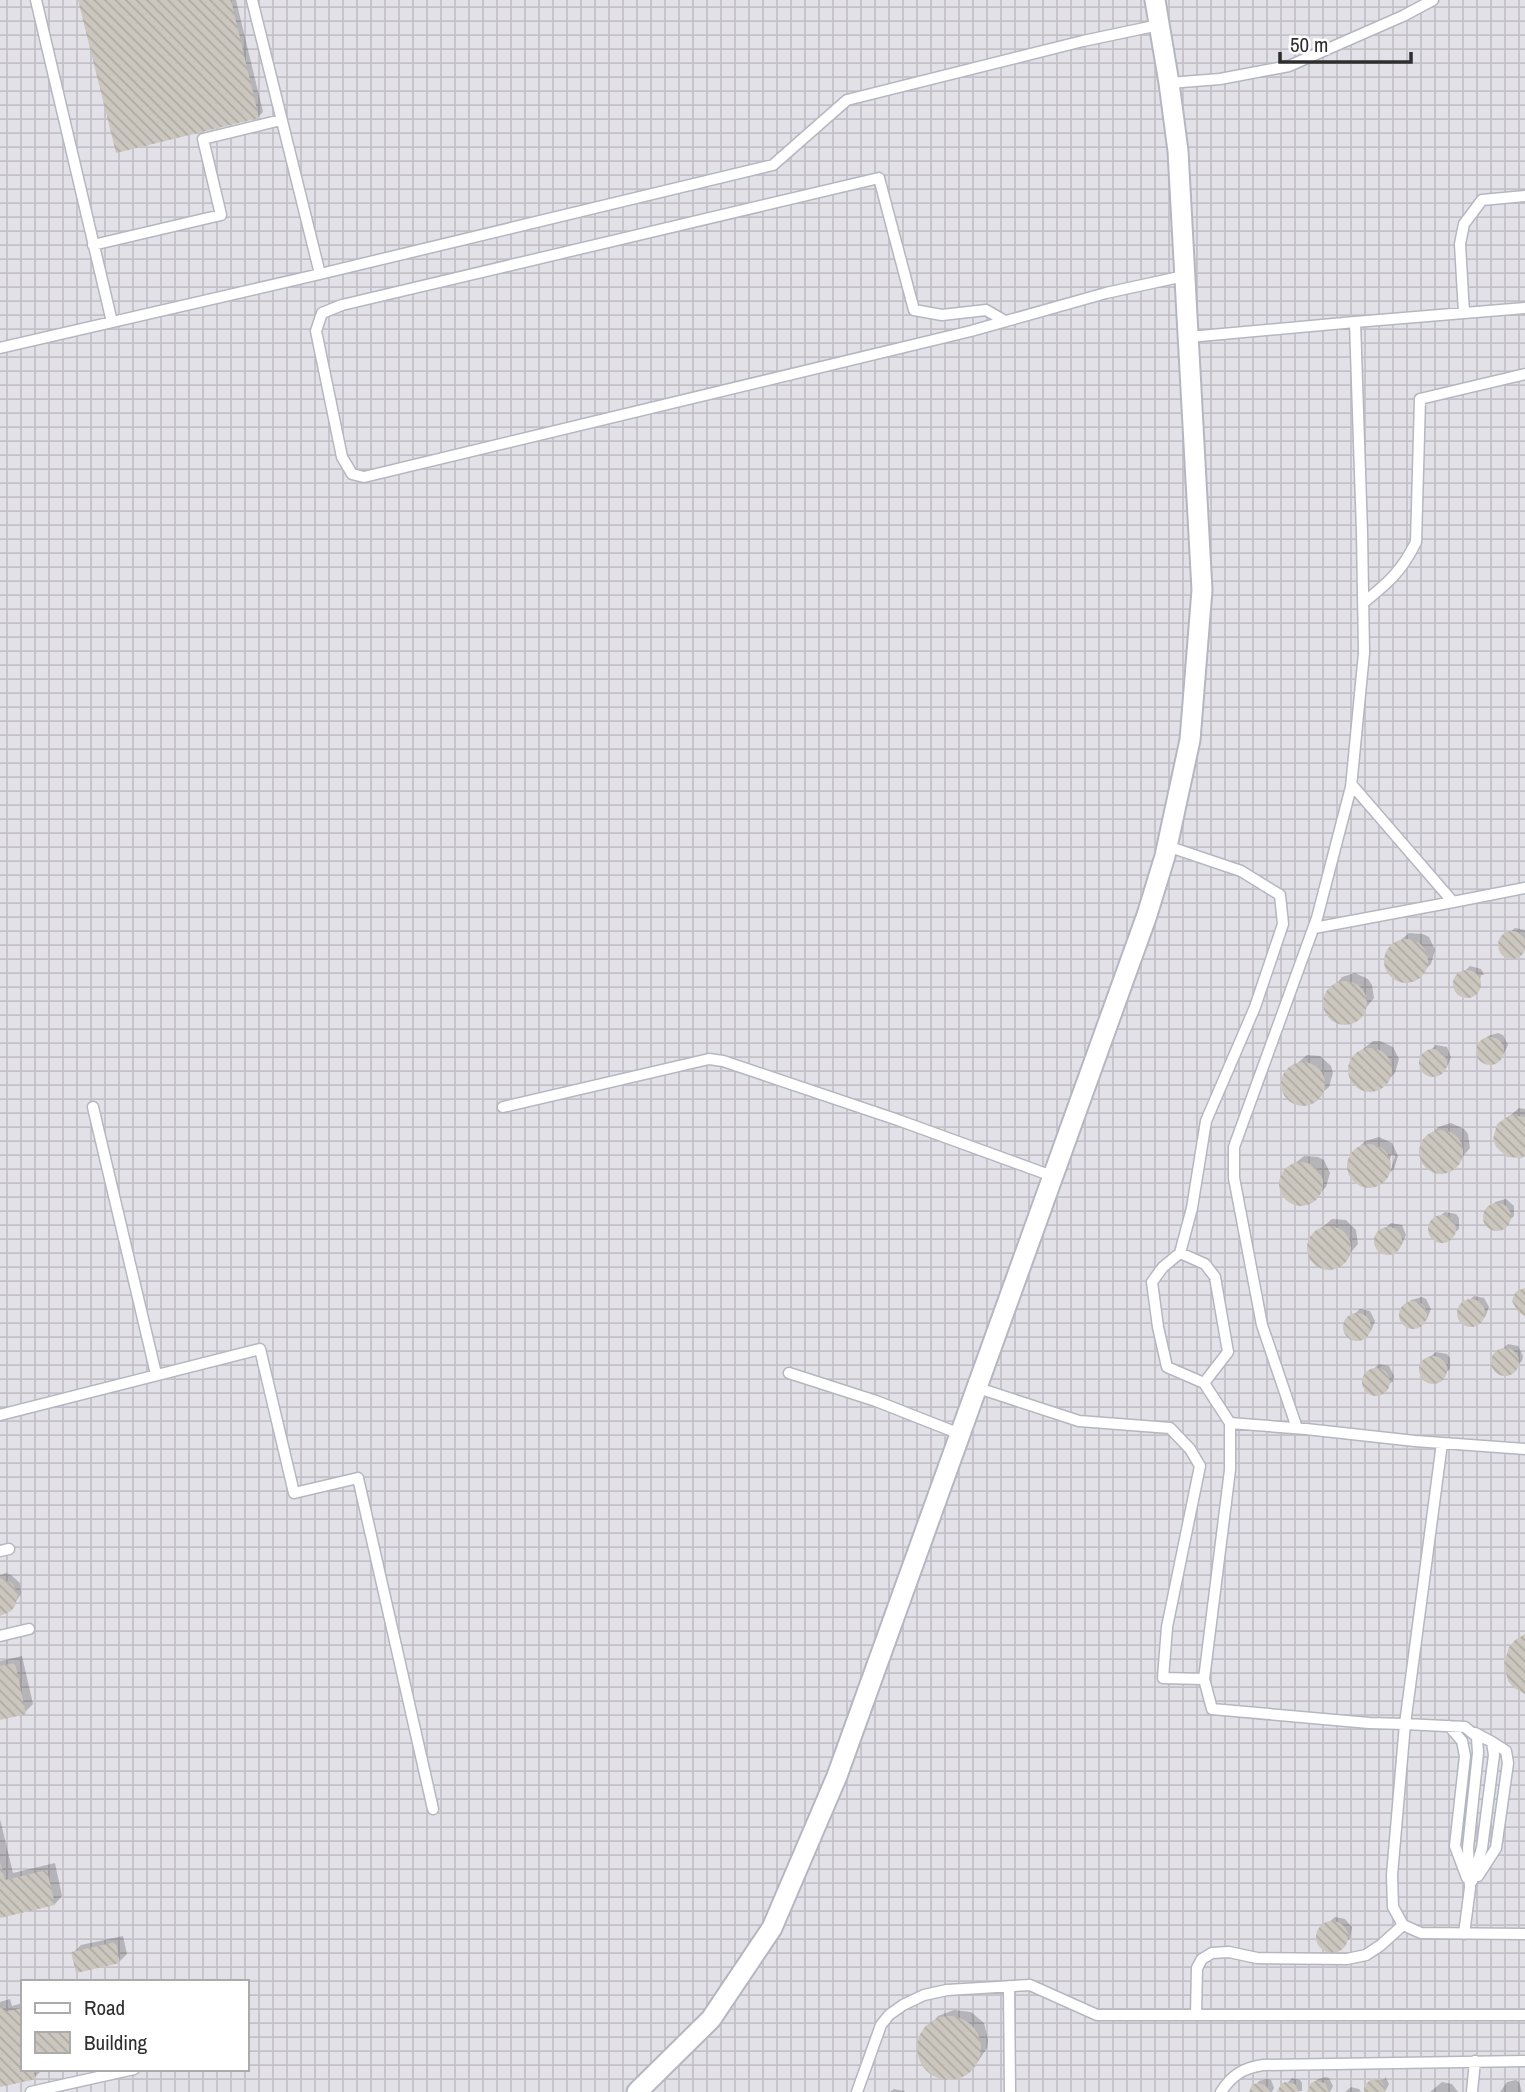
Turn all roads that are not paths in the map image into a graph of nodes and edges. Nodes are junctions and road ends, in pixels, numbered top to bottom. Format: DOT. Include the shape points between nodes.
graph roads {
  1 [pos="36,0"];
  2 [pos="252,0"];
  3 [pos="1155,0"];
  4 [pos="1433,0"];
  5 [pos="1159,25"];
  6 [pos="1169,83"];
  7 [pos="281,120"];
  8 [pos="1525,197"];
  9 [pos="93,245"];
  10 [pos="320,274"];
  11 [pos="1184,276"];
  12 [pos="1525,308"];
  13 [pos="1464,313"];
  14 [pos="1004,321"];
  15 [pos="112,322"];
  16 [pos="1355,322"];
  17 [pos="1189,337"];
  18 [pos="0,348"];
  19 [pos="1525,374"];
  20 [pos="1363,603"];
  21 [pos="1352,785"];
  22 [pos="1167,846"];
  23 [pos="1525,888"];
  24 [pos="1453,902"];
  25 [pos="1314,928"];
  26 [pos="93,1107"];
  27 [pos="503,1107"];
  28 [pos="1052,1176"];
  29 [pos="1180,1253"];
  30 [pos="789,1373"];
  31 [pos="156,1374"];
  32 [pos="1204,1383"];
  33 [pos="978,1388"];
  34 [pos="0,1415"];
  35 [pos="1230,1423"];
  36 [pos="1297,1428"];
  37 [pos="960,1434"];
  38 [pos="1442,1443"];
  39 [pos="1525,1449"];
  40 [pos="29,1629"];
  41 [pos="0,1636"];
  42 [pos="1203,1679"];
  43 [pos="1405,1724"];
  44 [pos="1449,1726"];
  45 [pos="1465,1727"];
  46 [pos="433,1809"];
  47 [pos="1470,1888"];
  48 [pos="1403,1925"];
  49 [pos="1464,1934"];
  50 [pos="1525,1934"];
  51 [pos="1009,1986"];
  52 [pos="1196,2015"];
  53 [pos="1525,2015"];
  54 [pos="1525,2061"];
  55 [pos="1475,2062"];
  56 [pos="125,2071"];
  57 [pos="32,2092"];
  58 [pos="637,2092"];
  59 [pos="857,2092"];
  60 [pos="1010,2092"];
  61 [pos="1221,2092"];
  62 [pos="1472,2092"];
  1 -- 9 [label="lane"];
  2 -- 7 [label="lane"];
  3 -- 5 [label="street"];
  4 -- 6 [label="lane" via="1289,66"];
  5 -- 6 [label="street"];
  5 -- 10 [label="lane" via="848,100 773,165"];
  6 -- 11 [label="street" via="1178,150"];
  7 -- 9 [label="lane" via="203,139 221,215"];
  7 -- 10 [label="lane"];
  8 -- 13 [label="lane" via="1482,200 1464,224 1460,244"];
  9 -- 15 [label="lane"];
  10 -- 15 [label="lane"];
  11 -- 14 [label="lane"];
  11 -- 17 [label="street"];
  12 -- 13 [label="lane"];
  13 -- 16 [label="lane"];
  14 -- 14 [label="lane" via="364,477 352,474 342,457 316,331 322,313 342,305 879,178 914,310 942,316 986,310"];
  15 -- 18 [label="lane"];
  16 -- 17 [label="lane"];
  16 -- 20 [label="lane"];
  17 -- 22 [label="street" via="1202,590 1190,740"];
  19 -- 20 [label="lane" via="1420,399 1416,542 1389,582"];
  20 -- 21 [label="lane" via="1364,653"];
  21 -- 24 [label="lane"];
  21 -- 25 [label="lane"];
  22 -- 28 [label="street" via="1147,915"];
  22 -- 29 [label="lane" via="1241,871 1280,895 1283,924 1255,1007 1206,1121"];
  23 -- 24 [label="lane"];
  24 -- 25 [label="lane"];
  25 -- 36 [label="lane" via="1234,1147 1234,1178 1262,1325"];
  26 -- 31 [label="lane"];
  27 -- 28 [label="lane" via="709,1059"];
  28 -- 33 [label="street"];
  29 -- 32 [label="lane" via="1205,1264 1215,1276 1228,1352"];
  29 -- 32 [label="lane" via="1152,1282 1158,1327 1167,1367"];
  30 -- 37 [label="lane"];
  31 -- 34 [label="lane"];
  31 -- 46 [label="lane" via="260,1349 294,1493 358,1478"];
  32 -- 35 [label="lane"];
  33 -- 37 [label="street"];
  33 -- 42 [label="lane" via="1079,1421 1170,1428 1190,1449 1200,1466 1167,1627 1163,1678"];
  35 -- 36 [label="lane"];
  35 -- 42 [label="lane" via="1230,1469"];
  36 -- 38 [label="lane"];
  37 -- 58 [label="street" via="837,1776 772,1928 711,2019"];
  38 -- 39 [label="lane"];
  38 -- 43 [label="lane"];
  40 -- 41 [label="lane"];
  42 -- 43 [label="lane" via="1212,1709"];
  43 -- 44 [label="lane"];
  43 -- 48 [label="lane" via="1392,1875 1392,1908"];
  44 -- 45 [label="lane"];
  44 -- 47 [label="lane" via="1462,1741 1465,1756 1455,1846"];
  45 -- 47 [label="lane" via="1477,1737 1478,1753 1468,1848"];
  45 -- 47 [label="lane" via="1492,1742 1494,1755 1482,1848"];
  47 -- 49 [label="lane"];
  48 -- 49 [label="lane" via="1421,1933"];
  48 -- 52 [label="lane" via="1366,1955 1347,1959 1212,1953 1198,1968"];
  49 -- 50 [label="lane"];
  51 -- 52 [label="lane" via="1030,1985 1097,2015"];
  51 -- 59 [label="lane" via="925,1995 888,2015"];
  51 -- 60 [label="lane"];
  52 -- 53 [label="lane"];
  54 -- 55 [label="lane"];
  55 -- 61 [label="lane" via="1246,2067"];
  55 -- 62 [label="lane"];
  56 -- 57 [label="lane"];
}
